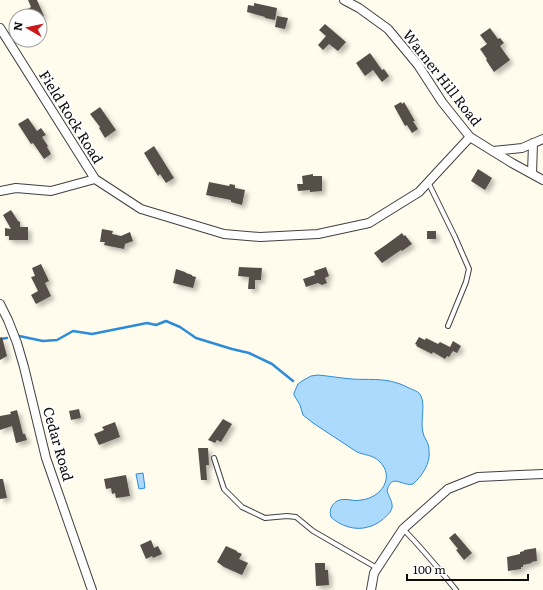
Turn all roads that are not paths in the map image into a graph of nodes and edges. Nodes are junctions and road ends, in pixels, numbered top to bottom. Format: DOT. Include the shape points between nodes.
graph roads {
  1 [pos="344,0"];
  2 [pos="0,28"];
  3 [pos="470,137"];
  4 [pos="543,139"];
  5 [pos="533,143"];
  6 [pos="493,151"];
  7 [pos="532,174"];
  8 [pos="95,179"];
  9 [pos="543,180"];
  10 [pos="428,182"];
  11 [pos="0,191"];
  12 [pos="0,304"];
  13 [pos="448,326"];
  14 [pos="214,458"];
  15 [pos="543,474"];
  16 [pos="403,529"];
  17 [pos="378,568"];
  18 [pos="92,590"];
  19 [pos="371,590"];
  20 [pos="456,590"];
  1 -- 3 [label="street, Warner Hill Road" via="388,29 418,65 442,102"];
  2 -- 8 [label="street, Field Rock Road"];
  3 -- 6 [label="street, Warner Hill Road"];
  3 -- 10 [label="street"];
  4 -- 5 [label="street"];
  5 -- 6 [label="street" via="522,148"];
  5 -- 7 [label="street"];
  6 -- 7 [label="street, Warner Hill Road"];
  7 -- 9 [label="street, Warner Hill Road"];
  8 -- 10 [label="street" via="141,209 224,234 260,238 318,234 369,223 419,192"];
  8 -- 11 [label="street, Field Rock Road" via="51,191 16,188"];
  10 -- 13 [label="lane" via="469,269"];
  12 -- 18 [label="street, Cedar Road" via="17,343 46,458"];
  14 -- 17 [label="lane" via="224,489 242,507 265,518 296,517 313,531"];
  15 -- 16 [label="street" via="478,477 470,480 448,489"];
  16 -- 17 [label="street"];
  16 -- 20 [label="lane"];
  17 -- 19 [label="street" via="374,573"];
}
